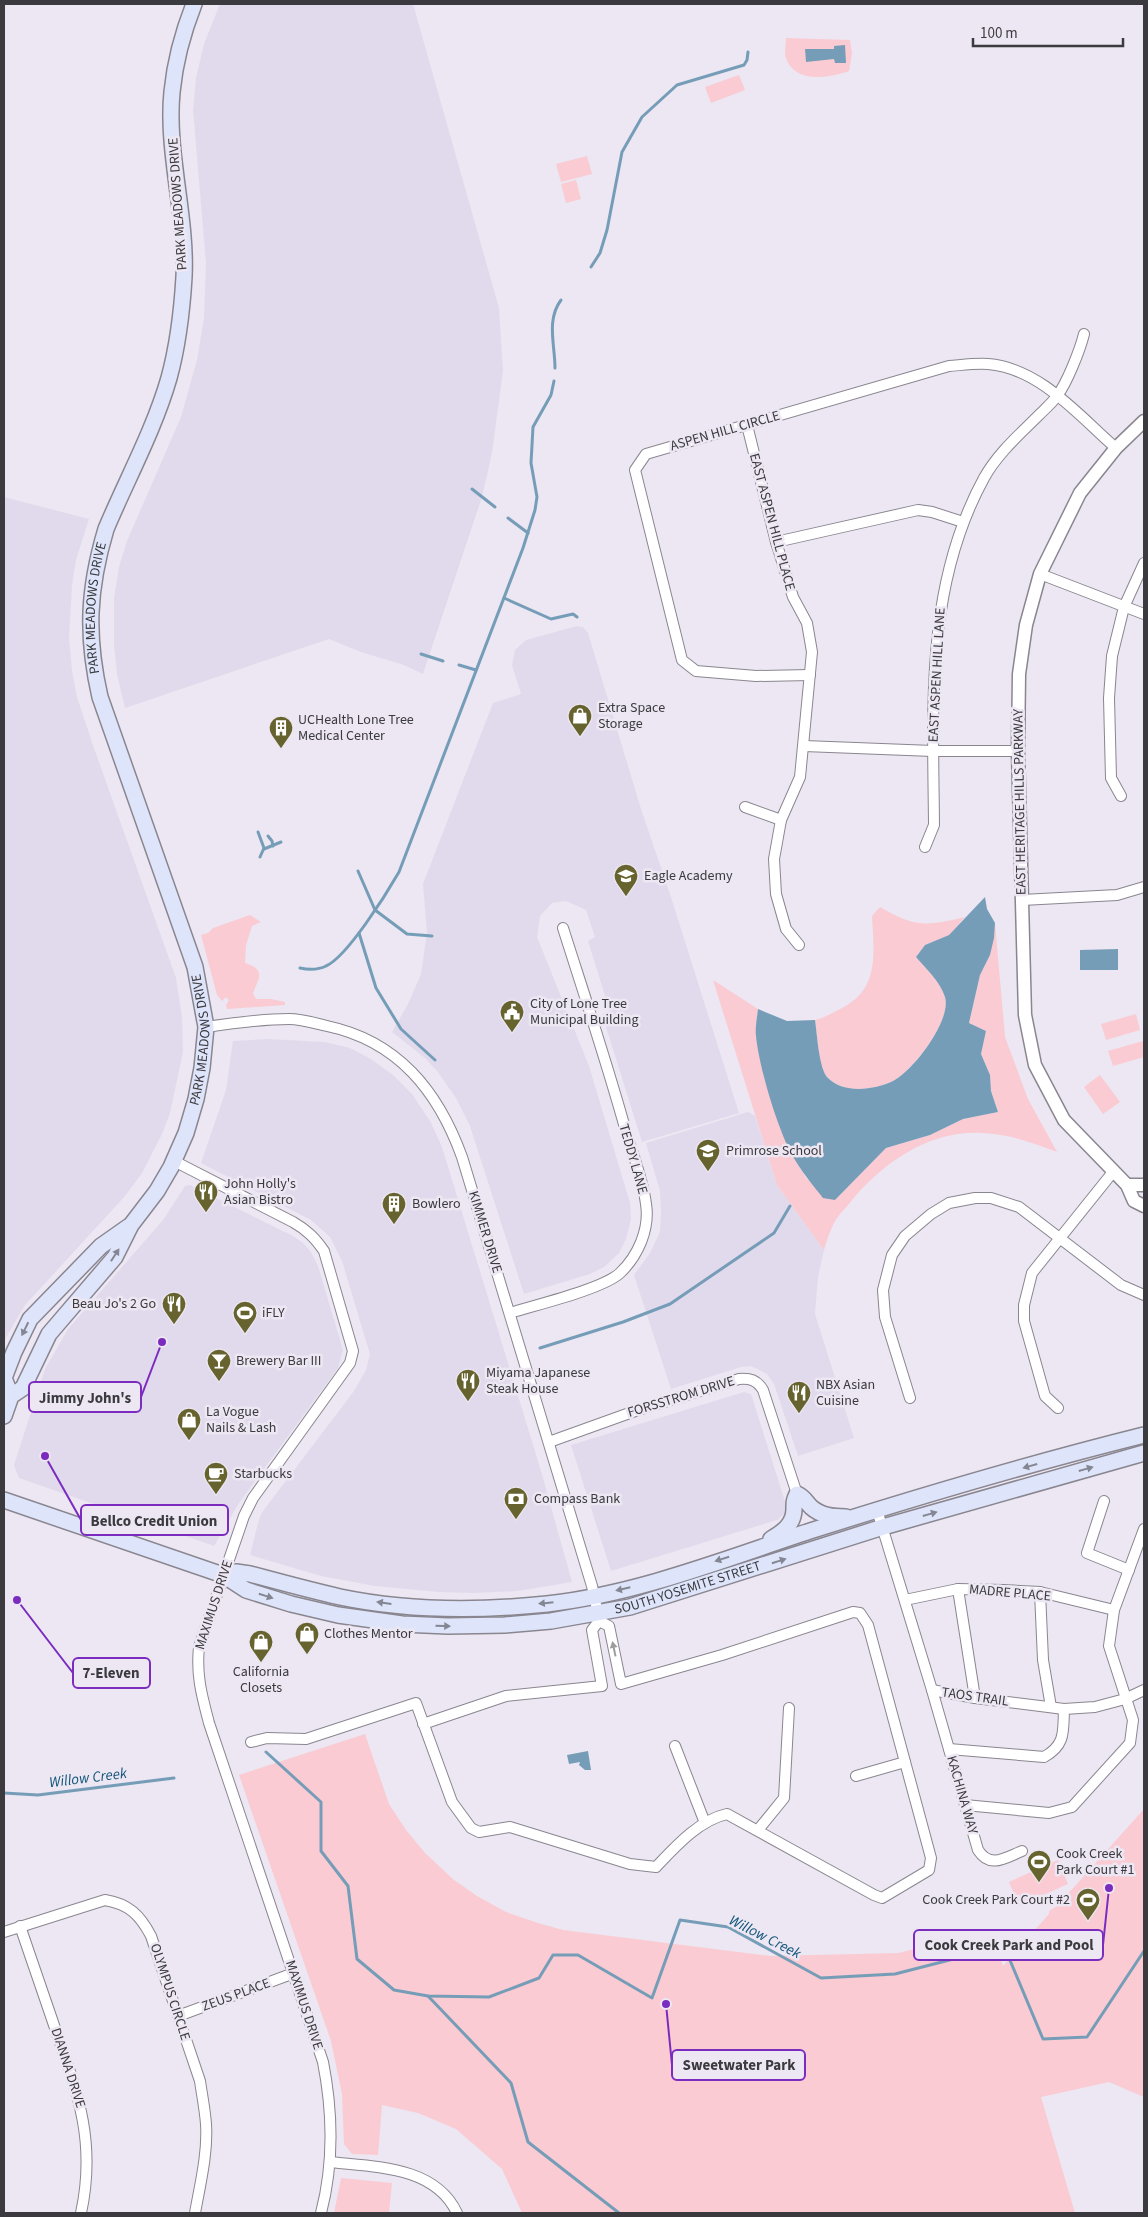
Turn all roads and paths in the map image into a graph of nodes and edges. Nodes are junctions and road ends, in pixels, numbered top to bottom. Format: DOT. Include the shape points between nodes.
graph roads {
  1 [pos="194,4"];
  2 [pos="1084,334"];
  3 [pos="1058,396"];
  4 [pos="1144,421"];
  5 [pos="747,425"];
  6 [pos="1116,448"];
  7 [pos="963,522"];
  8 [pos="776,542"];
  9 [pos="1144,563"];
  10 [pos="1040,574"];
  11 [pos="1124,607"];
  12 [pos="1144,614"];
  13 [pos="810,675"];
  14 [pos="804,746"];
  15 [pos="1018,751"];
  16 [pos="933,752"];
  17 [pos="1121,796"];
  18 [pos="744,807"];
  19 [pos="781,820"];
  20 [pos="925,847"];
  21 [pos="1144,887"];
  22 [pos="1022,900"];
  23 [pos="562,928"];
  24 [pos="799,945"];
  25 [pos="206,1027"];
  26 [pos="174,1161"];
  27 [pos="1113,1172"];
  28 [pos="1127,1185"];
  29 [pos="1144,1185"];
  30 [pos="1144,1206"];
  31 [pos="131,1225"];
  32 [pos="1061,1240"];
  33 [pos="101,1246"];
  34 [pos="57,1292"];
  35 [pos="1144,1295"];
  36 [pos="72,1305"];
  37 [pos="510,1313"];
  38 [pos="25,1383"];
  39 [pos="11,1396"];
  40 [pos="910,1398"];
  41 [pos="1058,1408"];
  42 [pos="4,1416"];
  43 [pos="1144,1435"];
  44 [pos="549,1442"];
  45 [pos="1144,1453"];
  46 [pos="797,1494"];
  47 [pos="4,1500"];
  48 [pos="1104,1501"];
  49 [pos="878,1510"];
  50 [pos="852,1518"];
  51 [pos="883,1527"];
  52 [pos="1144,1529"];
  53 [pos="750,1551"];
  54 [pos="1129,1570"];
  55 [pos="223,1575"];
  56 [pos="958,1589"];
  57 [pos="1040,1592"];
  58 [pos="594,1596"];
  59 [pos="905,1600"];
  60 [pos="1114,1610"];
  61 [pos="598,1614"];
  62 [pos="932,1690"];
  63 [pos="1144,1690"];
  64 [pos="975,1698"];
  65 [pos="1125,1699"];
  66 [pos="1051,1707"];
  67 [pos="789,1708"];
  68 [pos="1064,1709"];
  69 [pos="423,1724"];
  70 [pos="251,1742"];
  71 [pos="675,1746"];
  72 [pos="949,1749"];
  73 [pos="905,1762"];
  74 [pos="856,1776"];
  75 [pos="965,1805"];
  76 [pos="705,1823"];
  77 [pos="758,1830"];
  78 [pos="1022,1851"];
  79 [pos="20,1926"];
  80 [pos="4,1932"];
  81 [pos="294,1973"];
  82 [pos="178,2016"];
  83 [pos="330,2162"];
  84 [pos="81,2213"];
  85 [pos="195,2213"];
  86 [pos="321,2213"];
  87 [pos="457,2213"];
  1 -- 25 [label="main road, PARK MEADOWS DRIVE" via="176,62 172,93 184,249 181,320 165,391 106,529 92,590 90,630 92,663 100,697 190,951"];
  2 -- 3 [label="street, EAST ASPEN HILL LANE"];
  3 -- 5 [label="street, ASPEN HILL CIRCLE" via="1033,377 1006,367 987,364 950,366"];
  3 -- 6 [label="street, ASPEN HILL CIRCLE"];
  3 -- 7 [label="street, EAST ASPEN HILL LANE" via="1002,451"];
  4 -- 6 [label="street, EAST HERITAGE HILLS PARKWAY"];
  5 -- 8 [label="street, EAST ASPEN HILL PLACE"];
  5 -- 13 [label="street, ASPEN HILL CIRCLE" via="646,454 636,470 682,660 696,670 756,676"];
  6 -- 10 [label="street, EAST HERITAGE HILLS PARKWAY" via="1080,494"];
  7 -- 8 [label="street" via="918,510"];
  7 -- 16 [label="street, EAST ASPEN HILL LANE" via="942,596 934,682"];
  8 -- 13 [label="street, EAST ASPEN HILL PLACE" via="793,597 807,623 812,652"];
  9 -- 11 [label="street"];
  10 -- 11 [label="street"];
  10 -- 15 [label="street, EAST HERITAGE HILLS PARKWAY" via="1026,625 1020,674"];
  11 -- 12 [label="street"];
  11 -- 17 [label="street" via="1112,656 1109,698 1111,778"];
  13 -- 14 [label="street, EAST ASPEN HILL PLACE"];
  14 -- 16 [label="street"];
  14 -- 19 [label="street, EAST ASPEN HILL PLACE" via="800,777"];
  15 -- 16 [label="street"];
  15 -- 22 [label="street, EAST HERITAGE HILLS PARKWAY"];
  16 -- 20 [label="street, EAST ASPEN HILL LANE" via="934,826"];
  18 -- 19 [label="street"];
  19 -- 24 [label="street, EAST ASPEN HILL PLACE" via="774,859 776,894 786,929"];
  21 -- 22 [label="street" via="1117,894"];
  22 -- 27 [label="street, EAST HERITAGE HILLS PARKWAY" via="1026,1015 1035,1065 1064,1120"];
  23 -- 37 [label="street, TEDDY LANE" via="609,1072 647,1205 646,1225 638,1251 620,1274 605,1283"];
  25 -- 26 [label="main road, PARK MEADOWS DRIVE" via="196,1099"];
  25 -- 37 [label="street, KIMMER DRIVE" via="251,1021 299,1020 340,1028 388,1051 408,1067 440,1107 452,1128"];
  26 -- 31 [label="main road, PARK MEADOWS DRIVE"];
  26 -- 55 [label="street, MAXIMUS DRIVE" via="306,1229 316,1238 324,1251 352,1351 350,1364 254,1498 244,1516"];
  27 -- 28 [label="street, EAST HERITAGE HILLS PARKWAY"];
  27 -- 32 [label="street"];
  28 -- 29 [label="street"];
  28 -- 30 [label="street, EAST HERITAGE HILLS PARKWAY" via="1134,1200"];
  31 -- 33 [label="main road, PARK MEADOWS DRIVE"];
  36 -- 31 [label="main road, PARK MEADOWS DRIVE, one-way" via="115,1256"];
  32 -- 35 [label="street" via="1121,1284"];
  32 -- 40 [label="street" via="1019,1207 991,1198 949,1203 905,1236 892,1255 882,1290 885,1317"];
  32 -- 41 [label="street" via="1032,1273 1024,1304 1024,1321 1045,1396"];
  33 -- 34 [label="main road, PARK MEADOWS DRIVE"];
  33 -- 36 [label="main road" via="99,1260 74,1288"];
  34 -- 38 [label="main road" via="58,1304 23,1372"];
  34 -- 39 [label="main road, PARK MEADOWS DRIVE, one-way" via="30,1319 14,1352 4,1378"];
  36 -- 38 [label="main road, PARK MEADOWS DRIVE" via="49,1334"];
  37 -- 44 [label="street, KIMMER DRIVE"];
  38 -- 39 [label="main road, PARK MEADOWS DRIVE"];
  39 -- 42 [label="main road, PARK MEADOWS DRIVE"];
  43 -- 49 [label="main road, SOUTH YOSEMITE STREET, one-way"];
  44 -- 46 [label="street, FORSSTROM DRIVE" via="638,1410 748,1378 763,1390"];
  44 -- 58 [label="street, KIMMER DRIVE"];
  51 -- 45 [label="main road, SOUTH YOSEMITE STREET, one-way"];
  46 -- 50 [label="main road" via="820,1514"];
  46 -- 53 [label="main road" via="793,1500 794,1517 785,1531"];
  47 -- 55 [label="main road, SOUTH YOSEMITE STREET"];
  48 -- 54 [label="street" via="1087,1553"];
  49 -- 50 [label="main road, SOUTH YOSEMITE STREET"];
  49 -- 51 [label="street, TAOS TRAIL"];
  50 -- 53 [label="main road, SOUTH YOSEMITE STREET"];
  51 -- 59 [label="street, TAOS TRAIL"];
  61 -- 51 [label="main road, SOUTH YOSEMITE STREET, one-way" via="676,1594"];
  52 -- 54 [label="street"];
  53 -- 58 [label="main road, SOUTH YOSEMITE STREET, one-way"];
  54 -- 60 [label="street"];
  58 -- 55 [label="main road, SOUTH YOSEMITE STREET, one-way" via="504,1607 419,1607 341,1597 250,1574 236,1572"];
  55 -- 61 [label="main road, SOUTH YOSEMITE STREET, one-way" via="246,1590 291,1604 402,1624 505,1625"];
  55 -- 81 [label="street, MAXIMUS DRIVE" via="199,1647 198,1682"];
  56 -- 57 [label="street, MADRE PLACE"];
  56 -- 59 [label="street, MADRE PLACE"];
  56 -- 64 [label="street"];
  57 -- 60 [label="street, MADRE PLACE"];
  57 -- 66 [label="street" via="1043,1660"];
  58 -- 61 [label="street, KIMMER DRIVE"];
  59 -- 62 [label="street, TAOS TRAIL"];
  60 -- 65 [label="street" via="1109,1646"];
  62 -- 64 [label="street, TAOS TRAIL"];
  62 -- 72 [label="street, KACHINA WAY"];
  63 -- 65 [label="street, TAOS TRAIL"];
  64 -- 66 [label="street, TAOS TRAIL"];
  65 -- 68 [label="street, TAOS TRAIL" via="1095,1707"];
  65 -- 75 [label="street" via="1133,1720 1130,1743 1072,1807 1050,1813"];
  66 -- 68 [label="street, TAOS TRAIL"];
  67 -- 77 [label="street" via="784,1798"];
  68 -- 72 [label="street" via="1063,1737 1054,1751 1044,1757"];
  69 -- 70 [label="street" via="416,1703 306,1739 267,1738"];
  73 -- 69 [label="street, one-way" via="868,1625 860,1613 853,1612 621,1684 609,1626 599,1621 592,1630 602,1686 506,1696"];
  69 -- 76 [label="street" via="452,1802 471,1828 479,1832 510,1827 630,1864 656,1867"];
  71 -- 76 [label="street"];
  72 -- 75 [label="street, KACHINA WAY"];
  73 -- 74 [label="street"];
  73 -- 77 [label="street" via="931,1858 929,1870 882,1898"];
  75 -- 78 [label="street, KACHINA WAY" via="983,1858 993,1861"];
  76 -- 77 [label="street" via="727,1814"];
  79 -- 80 [label="street, OLYMPUS CIRCLE"];
  79 -- 82 [label="street, OLYMPUS CIRCLE" via="105,1900 120,1902 143,1920"];
  79 -- 84 [label="street, DIANNA DRIVE" via="79,2096 86,2128 87,2174"];
  81 -- 82 [label="street, ZEUS PLACE"];
  81 -- 83 [label="street, MAXIMUS DRIVE" via="323,2062 330,2098"];
  82 -- 85 [label="street, OLYMPUS CIRCLE" via="200,2081 206,2125"];
  83 -- 86 [label="street, MAXIMUS DRIVE"];
  83 -- 87 [label="street" via="389,2169 422,2179 439,2190"];
}
